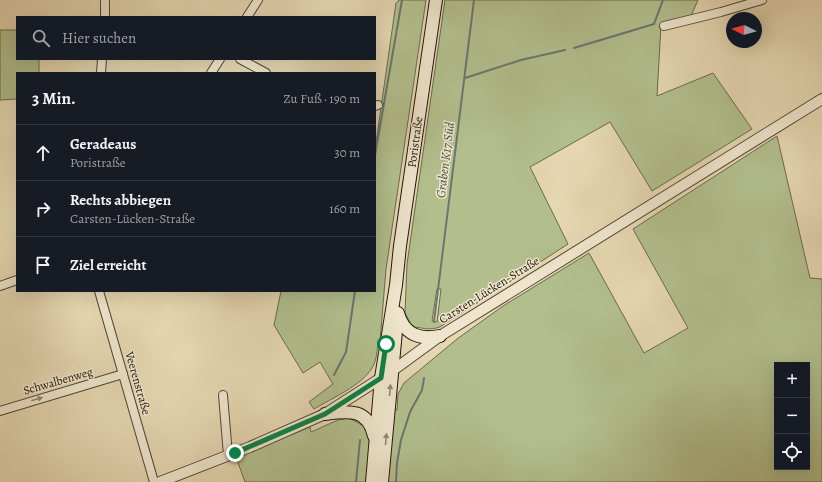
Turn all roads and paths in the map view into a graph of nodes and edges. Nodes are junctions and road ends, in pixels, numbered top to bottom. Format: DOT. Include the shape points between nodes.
graph roads {
  1 [pos="106,0"];
  2 [pos="258,0"];
  3 [pos="436,0"];
  4 [pos="762,0"];
  5 [pos="104,16"];
  6 [pos="248,16"];
  7 [pos="664,26"];
  8 [pos="102,60"];
  9 [pos="219,60"];
  10 [pos="242,60"];
  11 [pos="101,72"];
  12 [pos="212,72"];
  13 [pos="264,72"];
  14 [pos="822,99"];
  15 [pos="16,280"];
  16 [pos="396,285"];
  17 [pos="0,286"];
  18 [pos="99,292"];
  19 [pos="398,310"];
  20 [pos="440,336"];
  21 [pos="392,371"];
  22 [pos="123,374"];
  23 [pos="381,378"];
  24 [pos="223,395"];
  25 [pos="0,410"];
  26 [pos="325,414"];
  27 [pos="375,443"];
  28 [pos="228,455"];
  29 [pos="154,482"];
  30 [pos="160,482"];
  31 [pos="372,482"];
  32 [pos="382,482"];
  1 -- 5 [label="street"];
  2 -- 6 [label="street"];
  3 -- 16 [label="main road, Poristraße"];
  4 -- 7 [label="street"];
  8 -- 11 [label="street"];
  9 -- 12 [label="street"];
  10 -- 13 [label="street"];
  14 -- 20 [label="street, Carsten-Lücken-Straße"];
  15 -- 17 [label="street"];
  16 -- 19 [label="main road, Poristraße"];
  16 -- 23 [label="main road, Poristraße"];
  18 -- 22 [label="street, Veerenstraße"];
  19 -- 20 [label="main road" via="401,322 410,332 422,337"];
  19 -- 21 [label="main road, Poristraße"];
  20 -- 21 [label="street, Carsten-Lücken-Straße"];
  21 -- 23 [label="street, Carsten-Lücken-Straße"];
  32 -- 21 [label="main road, Poristraße, one-way"];
  25 -- 22 [label="street, Schwalbenweg, one-way"];
  22 -- 29 [label="street, Veerenstraße"];
  23 -- 26 [label="street, Carsten-Lücken-Straße"];
  23 -- 27 [label="main road, Poristraße"];
  24 -- 28 [label="street"];
  26 -- 27 [label="main road" via="347,411 363,417 372,425"];
  26 -- 28 [label="street, Carsten-Lücken-Straße"];
  27 -- 31 [label="main road, Poristraße"];
  28 -- 30 [label="street, Carsten-Lücken-Straße"];
}
